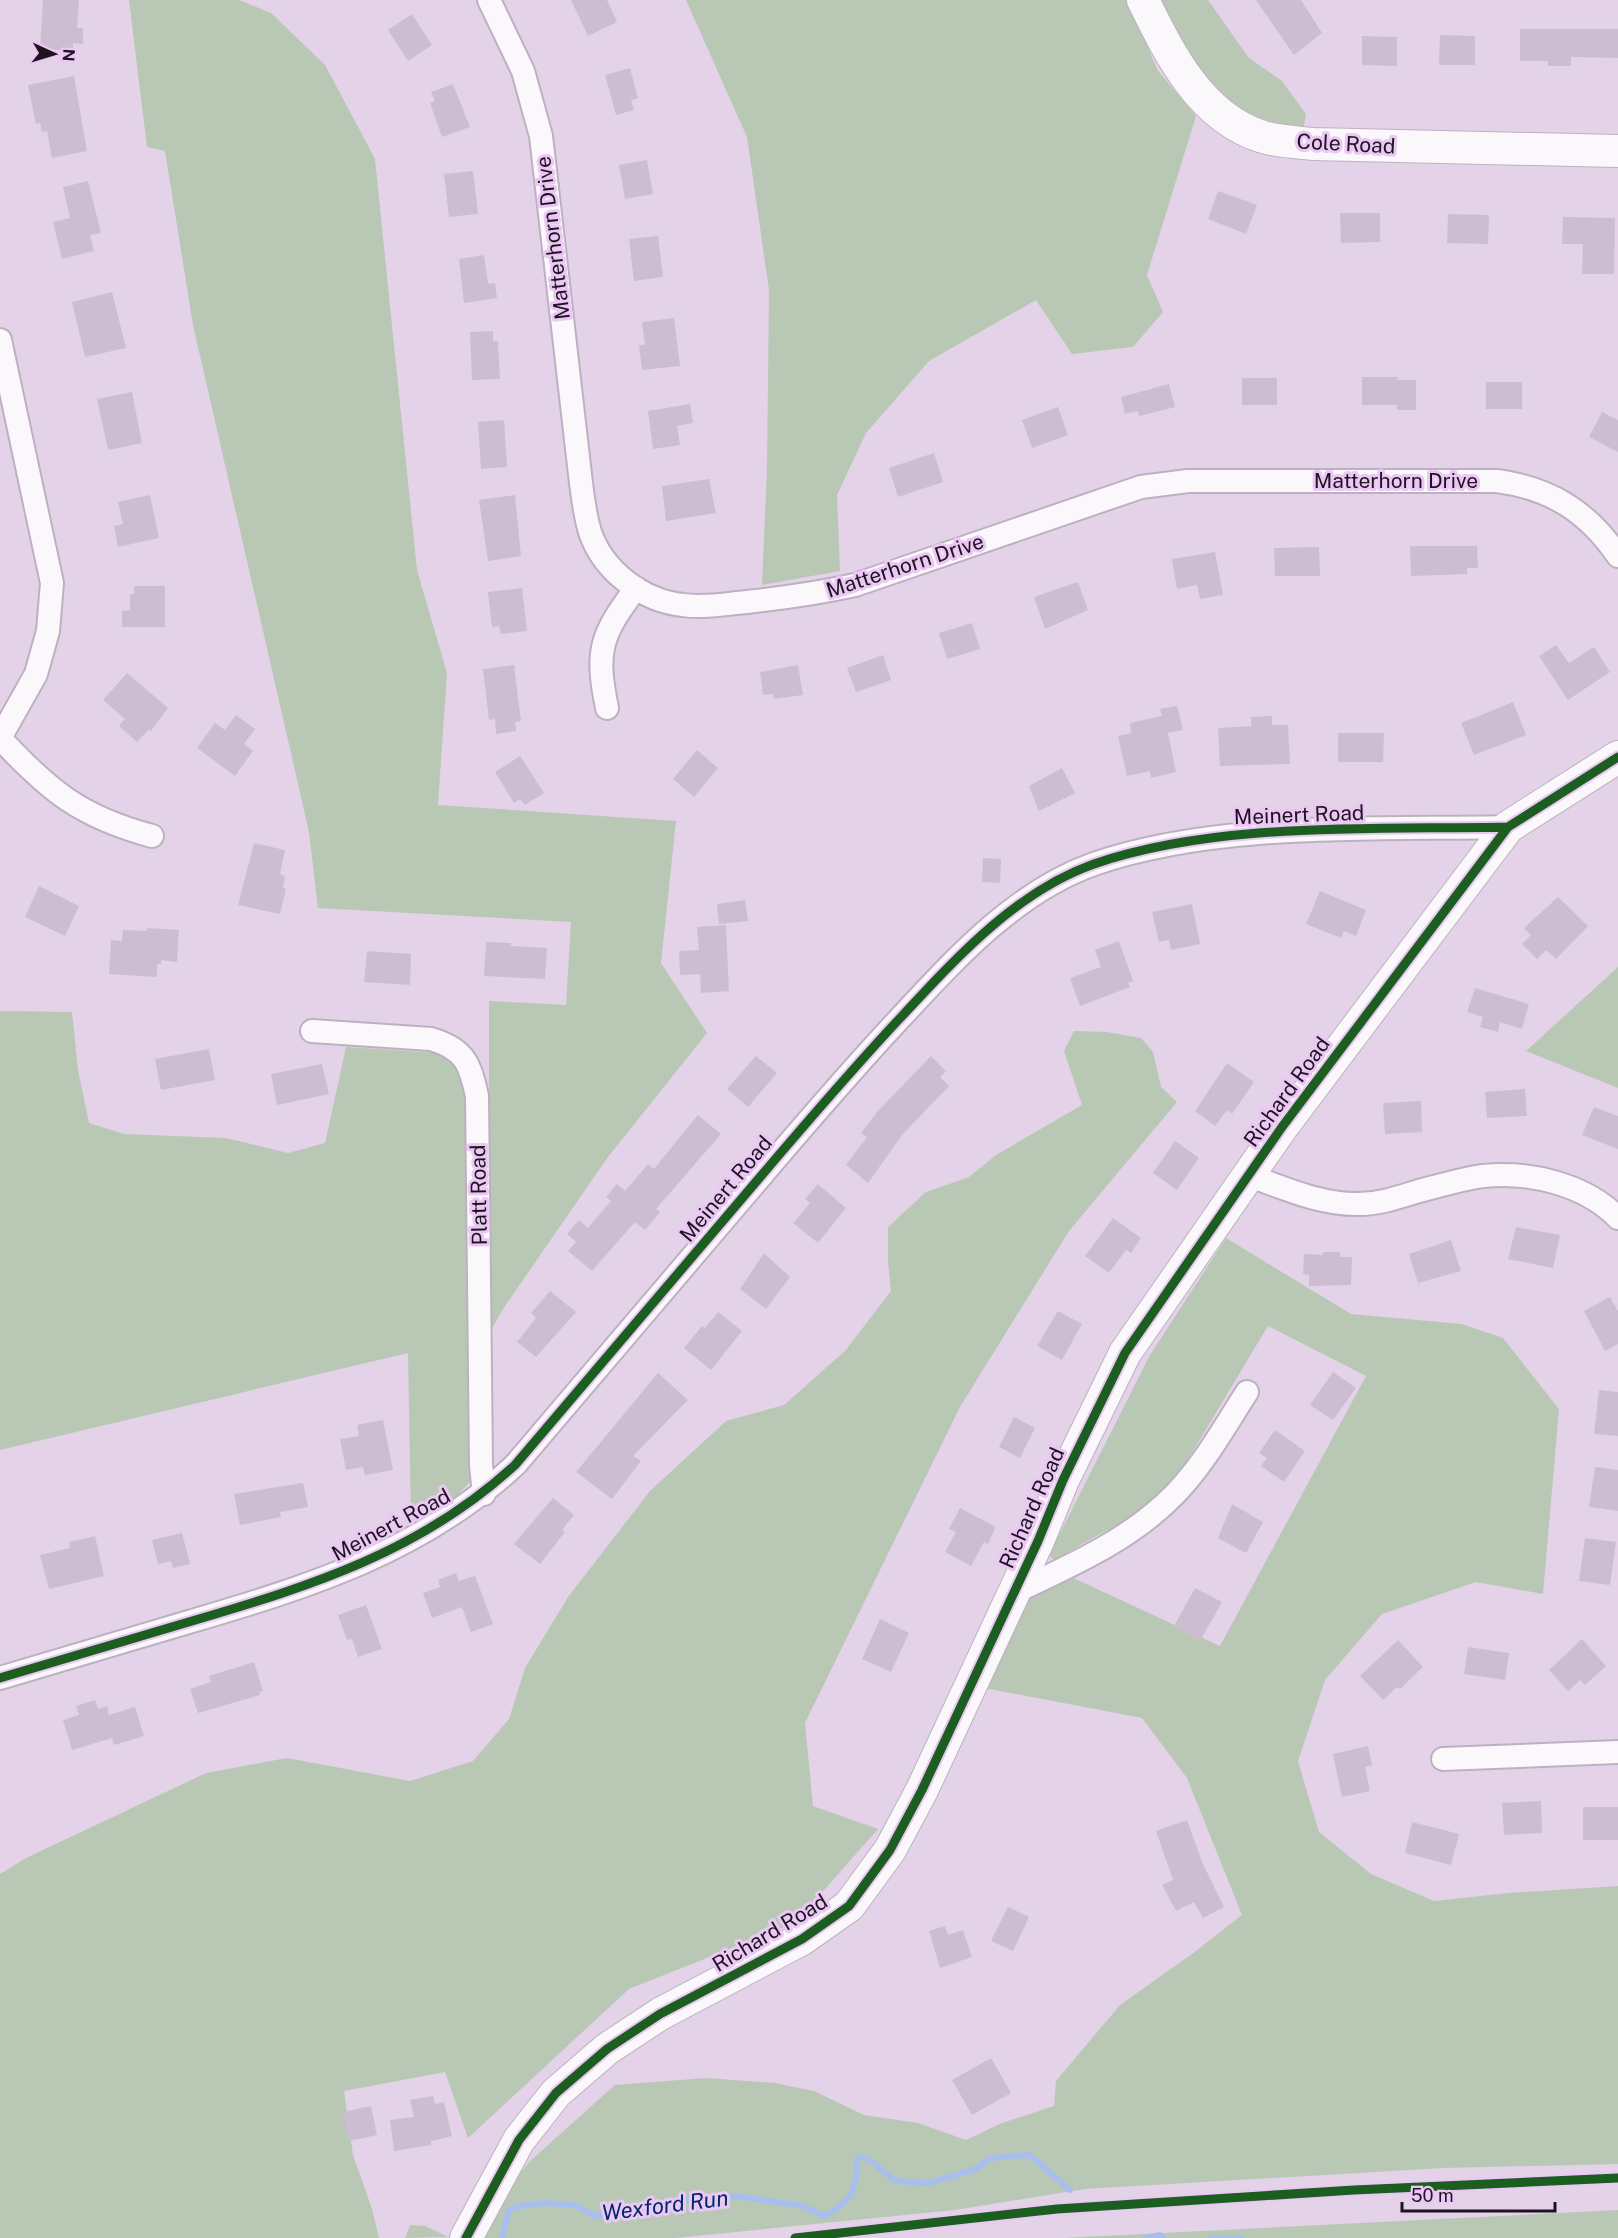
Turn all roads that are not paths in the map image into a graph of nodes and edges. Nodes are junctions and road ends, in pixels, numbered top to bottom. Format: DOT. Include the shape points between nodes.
graph roads {
  1 [pos="489,0"];
  2 [pos="1143,0"];
  3 [pos="1618,151"];
  4 [pos="0,340"];
  5 [pos="1618,556"];
  6 [pos="636,588"];
  7 [pos="607,708"];
  8 [pos="0,738"];
  9 [pos="1618,757"];
  10 [pos="1508,827"];
  11 [pos="152,836"];
  12 [pos="312,1031"];
  13 [pos="1250,1176"];
  14 [pos="1618,1218"];
  15 [pos="1247,1392"];
  16 [pos="484,1494"];
  17 [pos="1012,1593"];
  18 [pos="0,1678"];
  19 [pos="1618,1752"];
  20 [pos="1443,1759"];
  21 [pos="466,2238"];
  1 -- 6 [label="street, Matterhorn Drive" via="523,71 541,136 581,483 591,534 614,570"];
  2 -- 3 [label="street, Cole Road" via="1177,65 1202,97 1233,125 1266,138 1347,145"];
  4 -- 8 [label="street" via="52,583 48,631 36,674"];
  5 -- 6 [label="street, Matterhorn Drive" via="1576,511 1536,488 1519,484 1188,481 1141,486 855,585 814,594 696,606 667,603"];
  6 -- 7 [label="street" via="604,639 600,658"];
  8 -- 11 [label="street" via="59,795 94,816"];
  9 -- 10 [label="street, Richard Road"];
  10 -- 13 [label="street, Richard Road" via="1282,1127"];
  10 -- 16 [label="street, Meinert Road" via="1214,838 1094,864 1018,906 928,987 854,1068 515,1465"];
  12 -- 16 [label="street, Platt Road" via="431,1039 449,1044 464,1056 472,1072 477,1096"];
  13 -- 14 [label="street" via="1298,1194 1358,1204 1385,1203 1484,1176 1532,1177 1571,1188"];
  13 -- 17 [label="street, Richard Road" via="1125,1353"];
  15 -- 17 [label="street" via="1176,1493 1131,1531"];
  16 -- 18 [label="street, Meinert Road" via="441,1523 357,1567 224,1612"];
  17 -- 21 [label="street, Richard Road" via="891,1850 849,1906 802,1939 660,2014 607,2049 556,2093 519,2140"];
  19 -- 20 [label="street"];
}
